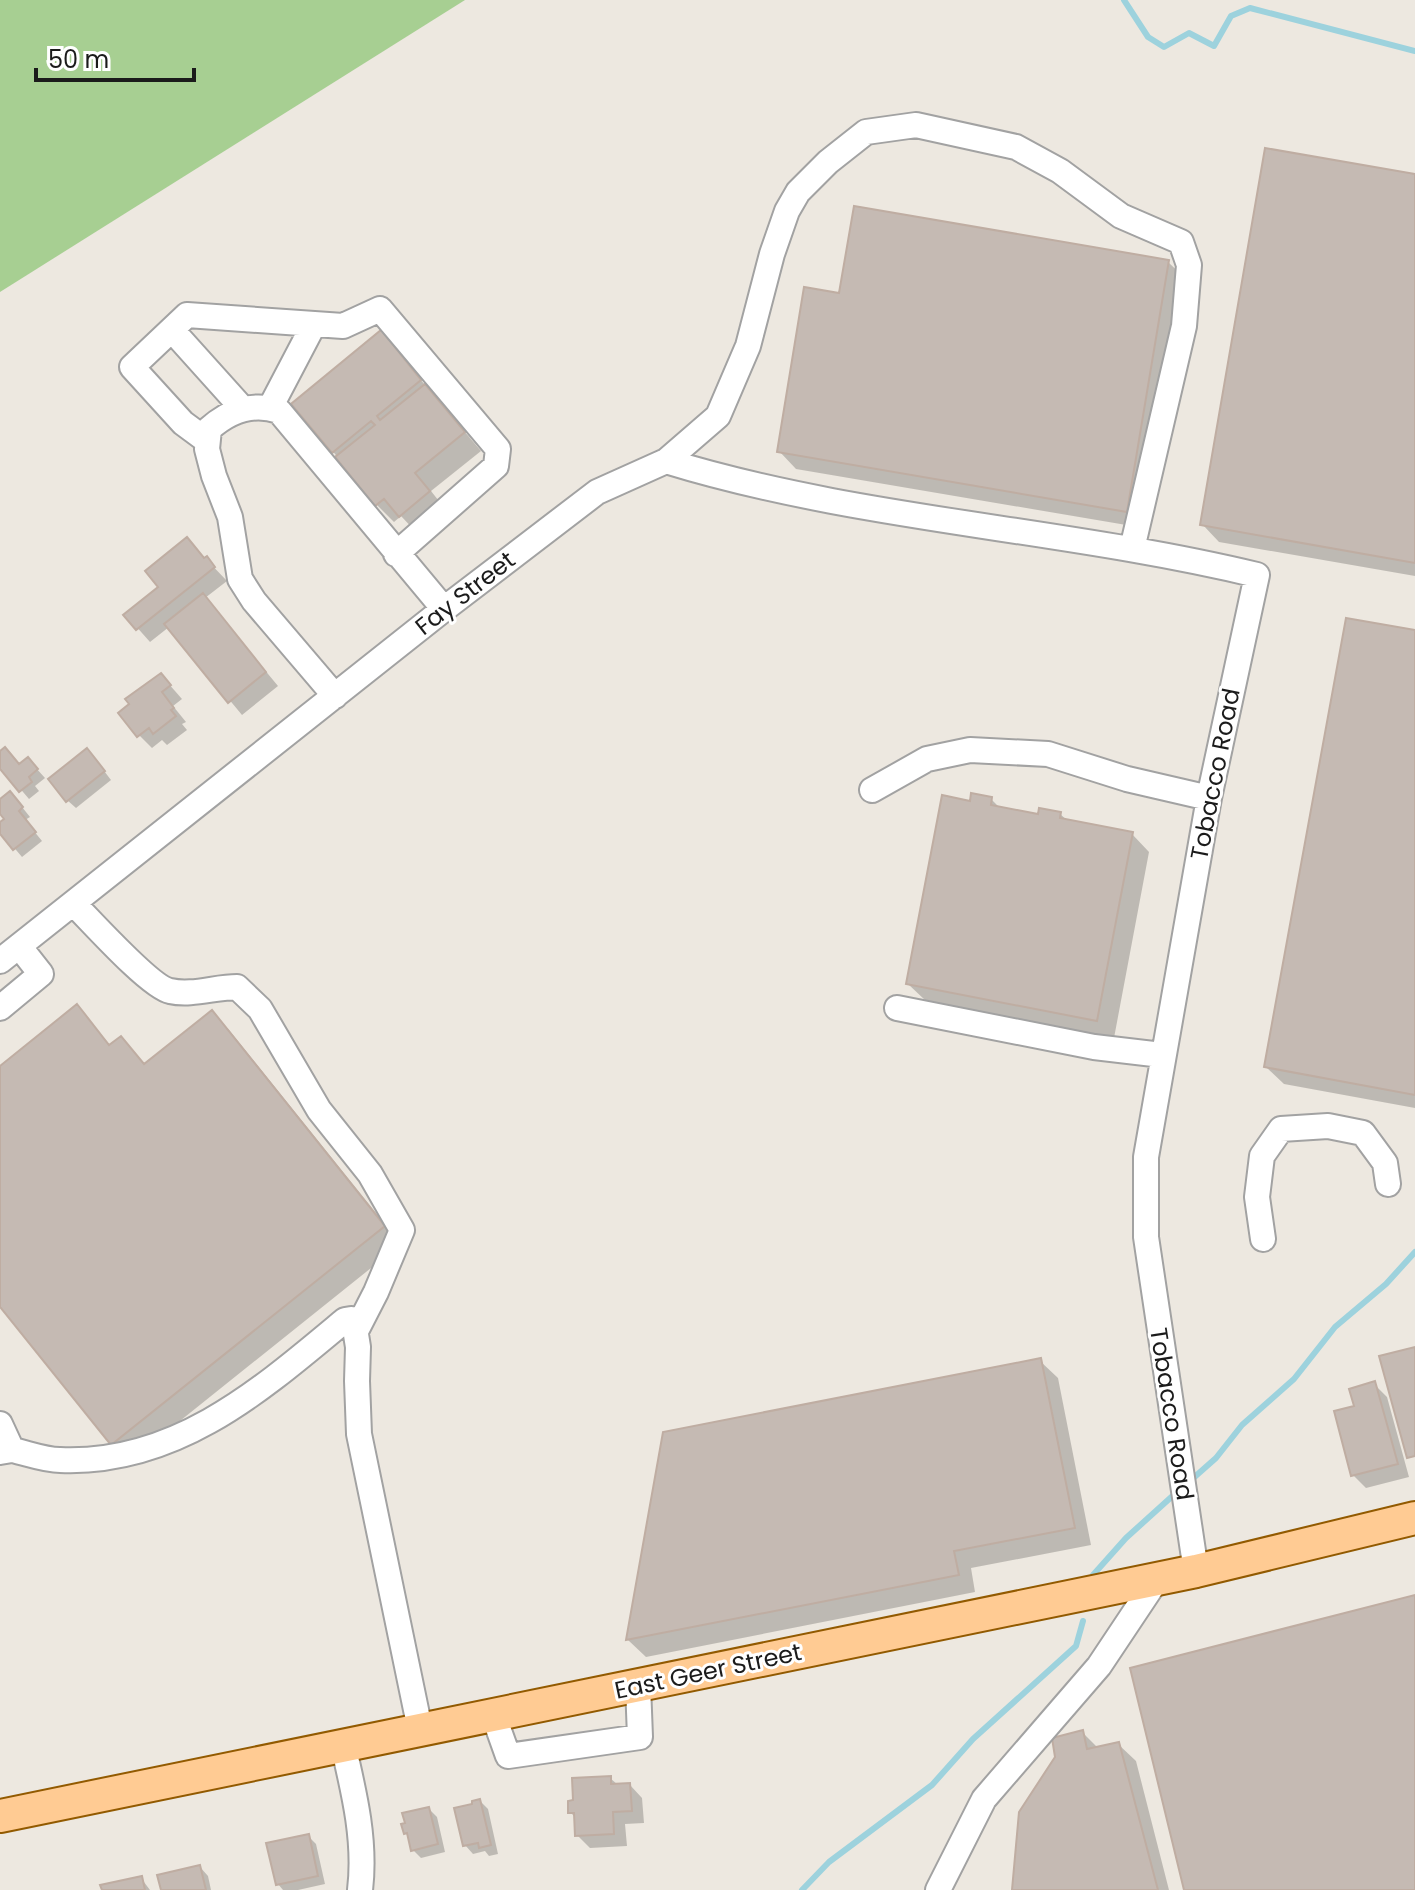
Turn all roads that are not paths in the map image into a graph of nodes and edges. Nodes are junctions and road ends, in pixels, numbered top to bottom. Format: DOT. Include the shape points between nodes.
graph roads {
  1 [pos="314,324"];
  2 [pos="172,330"];
  3 [pos="270,408"];
  4 [pos="243,409"];
  5 [pos="206,440"];
  6 [pos="666,461"];
  7 [pos="1132,549"];
  8 [pos="396,554"];
  9 [pos="444,609"];
  10 [pos="335,696"];
  11 [pos="872,790"];
  12 [pos="1209,798"];
  13 [pos="74,904"];
  14 [pos="10,954"];
  15 [pos="0,1008"];
  16 [pos="897,1008"];
  17 [pos="1162,1055"];
  18 [pos="1388,1184"];
  19 [pos="1263,1239"];
  20 [pos="356,1331"];
  21 [pos="0,1424"];
  22 [pos="6,1451"];
  23 [pos="1415,1518"];
  24 [pos="1196,1571"];
  25 [pos="1157,1579"];
  26 [pos="638,1685"];
  27 [pos="493,1714"];
  28 [pos="420,1729"];
  29 [pos="343,1745"];
  30 [pos="0,1816"];
  31 [pos="943,1887"];
  32 [pos="360,1890"];
  1 -- 2 [label="street" via="187,315"];
  1 -- 3 [label="street"];
  1 -- 8 [label="street" via="343,326 380,309 498,449 496,466"];
  2 -- 4 [label="street"];
  2 -- 5 [label="street" via="132,367 183,423"];
  3 -- 4 [label="street"];
  3 -- 8 [label="street" via="279,411"];
  4 -- 5 [label="street" via="214,424"];
  5 -- 10 [label="street" via="230,517 240,579"];
  6 -- 7 [label="street, Tobacco Road" via="860,507"];
  6 -- 7 [label="street, Fay Street" via="718,416 748,346 772,254 798,192 866,132 916,125 1016,147 1060,171 1121,216 1181,242 1189,265 1184,326"];
  6 -- 9 [label="street, Fay Street" via="597,492"];
  7 -- 12 [label="street, Tobacco Road" via="1257,575"];
  8 -- 9 [label="street"];
  9 -- 10 [label="street, Fay Street"];
  10 -- 13 [label="street, Fay Street"];
  11 -- 12 [label="street" via="927,759 970,750 1048,754"];
  12 -- 17 [label="street, Tobacco Road"];
  13 -- 14 [label="street, Fay Street"];
  13 -- 20 [label="street" via="165,991 186,994 237,987 260,1009 319,1110 370,1174 402,1230"];
  14 -- 15 [label="street" via="41,974"];
  16 -- 17 [label="street"];
  17 -- 24 [label="street, Tobacco Road" via="1146,1157 1146,1237"];
  18 -- 19 [label="street" via="1385,1163 1363,1133 1328,1126 1281,1129 1262,1156 1257,1197"];
  20 -- 22 [label="street" via="351,1319 345,1320 231,1409 164,1444 110,1458 70,1460"];
  20 -- 28 [label="street" via="359,1434"];
  21 -- 22 [label="street"];
  23 -- 24 [label="main road, East Geer Street"];
  24 -- 25 [label="main road, East Geer Street"];
  25 -- 26 [label="main road, East Geer Street"];
  25 -- 31 [label="street" via="1099,1666 984,1799"];
  26 -- 27 [label="main road, East Geer Street"];
  26 -- 27 [label="street" via="640,1737 508,1756"];
  27 -- 28 [label="main road, East Geer Street"];
  28 -- 29 [label="main road, East Geer Street"];
  29 -- 30 [label="main road, East Geer Street"];
  29 -- 32 [label="street" via="357,1805"];
}
